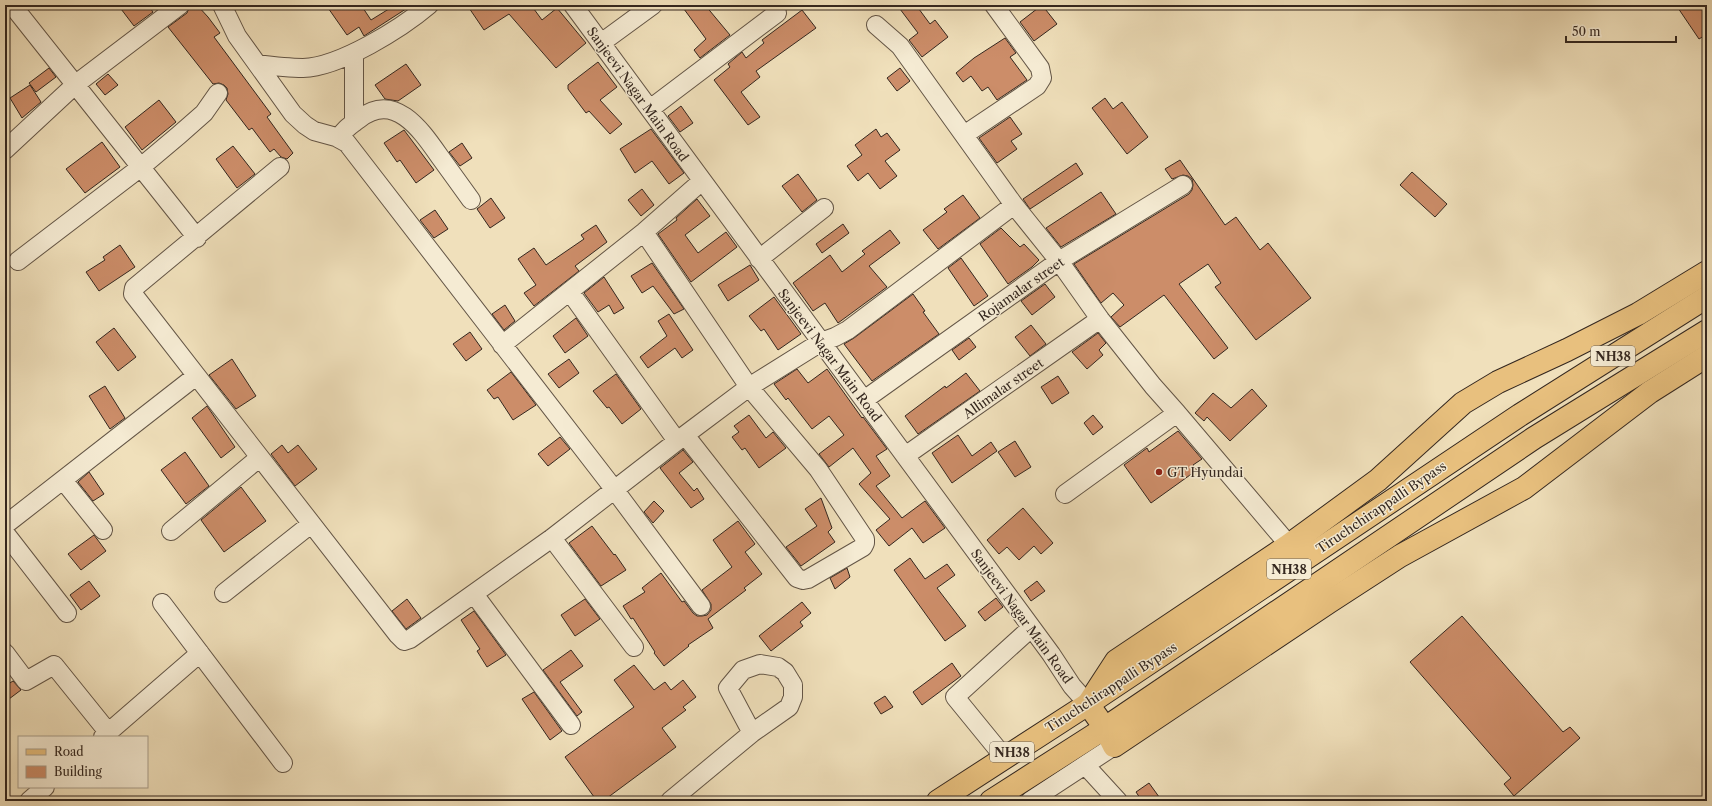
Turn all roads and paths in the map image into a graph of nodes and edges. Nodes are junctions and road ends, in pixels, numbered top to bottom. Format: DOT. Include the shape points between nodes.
graph roads {
  1 [pos="12,5"];
  2 [pos="180,5"];
  3 [pos="222,5"];
  4 [pos="429,5"];
  5 [pos="573,5"];
  6 [pos="653,5"];
  7 [pos="994,5"];
  8 [pos="777,13"];
  9 [pos="876,25"];
  10 [pos="601,43"];
  11 [pos="354,53"];
  12 [pos="257,64"];
  13 [pos="76,84"];
  14 [pos="218,93"];
  15 [pos="650,109"];
  16 [pos="354,123"];
  17 [pos="964,135"];
  18 [pos="339,138"];
  19 [pos="5,150"];
  20 [pos="141,167"];
  21 [pos="280,167"];
  22 [pos="702,181"];
  23 [pos="1183,185"];
  24 [pos="471,200"];
  25 [pos="1014,205"];
  26 [pos="824,208"];
  27 [pos="644,232"];
  28 [pos="197,238"];
  29 [pos="759,259"];
  30 [pos="18,261"];
  31 [pos="1059,261"];
  32 [pos="1707,272"];
  33 [pos="570,292"];
  34 [pos="1707,298"];
  35 [pos="1100,319"];
  36 [pos="1707,331"];
  37 [pos="821,342"];
  38 [pos="502,345"];
  39 [pos="1707,356"];
  40 [pos="196,376"];
  41 [pos="749,387"];
  42 [pos="864,400"];
  43 [pos="1177,413"];
  44 [pos="681,438"];
  45 [pos="905,456"];
  46 [pos="259,458"];
  47 [pos="63,480"];
  48 [pos="614,489"];
  49 [pos="1065,494"];
  50 [pos="311,524"];
  51 [pos="5,525"];
  52 [pos="103,530"];
  53 [pos="171,531"];
  54 [pos="5,533"];
  55 [pos="552,538"];
  56 [pos="1289,545"];
  57 [pos="224,593"];
  58 [pos="474,594"];
  59 [pos="162,603"];
  60 [pos="701,606"];
  61 [pos="67,613"];
  62 [pos="1031,628"];
  63 [pos="634,647"];
  64 [pos="5,653"];
  65 [pos="200,653"];
  66 [pos="1088,704"];
  67 [pos="571,725"];
  68 [pos="752,733"];
  69 [pos="106,734"];
  70 [pos="1109,737"];
  71 [pos="1004,757"];
  72 [pos="283,763"];
  73 [pos="1085,765"];
  74 [pos="44,788"];
  75 [pos="29,801"];
  76 [pos="670,801"];
  77 [pos="938,801"];
  78 [pos="991,801"];
  79 [pos="1030,801"];
  80 [pos="1118,801"];
  1 -- 13 [label="street"];
  2 -- 13 [label="street"];
  3 -- 12 [label="street" via="237,36"];
  4 -- 11 [label="street" via="414,18"];
  5 -- 10 [label="street, Sanjeevi Nagar Main Road"];
  6 -- 10 [label="street"];
  7 -- 17 [label="street" via="1040,68 1042,78 1037,86"];
  8 -- 15 [label="street"];
  9 -- 17 [label="street" via="900,46"];
  10 -- 15 [label="street, Sanjeevi Nagar Main Road"];
  11 -- 12 [label="street" via="304,68"];
  11 -- 16 [label="street"];
  12 -- 18 [label="street" via="293,114 305,125"];
  13 -- 19 [label="street"];
  13 -- 20 [label="street"];
  14 -- 20 [label="street" via="204,113"];
  15 -- 22 [label="street, Sanjeevi Nagar Main Road"];
  16 -- 18 [label="street" via="342,132"];
  16 -- 24 [label="street" via="371,110 382,109 395,112 412,121"];
  17 -- 25 [label="street"];
  18 -- 38 [label="street" via="347,143"];
  20 -- 28 [label="street"];
  20 -- 30 [label="street"];
  21 -- 28 [label="street"];
  22 -- 27 [label="street"];
  22 -- 29 [label="street, Sanjeevi Nagar Main Road"];
  23 -- 31 [label="street, Rojamalar street"];
  25 -- 31 [label="street"];
  25 -- 37 [label="street" via="848,330"];
  26 -- 29 [label="street"];
  27 -- 33 [label="street"];
  27 -- 41 [label="street"];
  28 -- 40 [label="street" via="132,291 134,297"];
  29 -- 37 [label="street, Sanjeevi Nagar Main Road"];
  31 -- 35 [label="street"];
  31 -- 42 [label="street, Rojamalar street"];
  32 -- 56 [label="main road" via="1638,314 1498,382 1463,403 1378,480"];
  33 -- 38 [label="street"];
  33 -- 44 [label="street"];
  34 -- 66 [label="main road, Tiruchchirappalli Bypass / NH38" via="1520,415"];
  35 -- 43 [label="street"];
  35 -- 45 [label="street, Allimalar street"];
  36 -- 70 [label="main road, NH38" via="1534,438"];
  37 -- 41 [label="street"];
  37 -- 42 [label="street, Sanjeevi Nagar Main Road"];
  38 -- 48 [label="street"];
  39 -- 70 [label="main road" via="1650,392 1524,488 1400,556"];
  40 -- 46 [label="street"];
  40 -- 47 [label="street"];
  41 -- 44 [label="street"];
  41 -- 44 [label="street" via="833,489 865,539 863,547 808,579 797,578"];
  42 -- 45 [label="street, Sanjeevi Nagar Main Road"];
  43 -- 49 [label="street"];
  43 -- 56 [label="street"];
  44 -- 48 [label="street"];
  45 -- 62 [label="street, Sanjeevi Nagar Main Road"];
  46 -- 50 [label="street"];
  46 -- 53 [label="street"];
  47 -- 51 [label="street"];
  47 -- 52 [label="street"];
  48 -- 55 [label="street"];
  48 -- 60 [label="street"];
  50 -- 57 [label="street"];
  50 -- 58 [label="street" via="404,641"];
  54 -- 61 [label="street"];
  55 -- 58 [label="street"];
  55 -- 63 [label="street"];
  56 -- 66 [label="main road" via="1116,661"];
  58 -- 67 [label="street"];
  59 -- 65 [label="street"];
  62 -- 66 [label="street, Sanjeevi Nagar Main Road"];
  62 -- 71 [label="street" via="955,697"];
  64 -- 69 [label="street" via="26,681 54,666"];
  65 -- 69 [label="street"];
  65 -- 72 [label="street"];
  66 -- 70 [label="main road"];
  66 -- 71 [label="main road, Tiruchchirappalli Bypass / NH38"];
  68 -- 76 [label="street"];
  70 -- 73 [label="street"];
  70 -- 78 [label="main road, NH38"];
  71 -- 77 [label="main road, Tiruchchirappalli Bypass / NH38"];
  73 -- 79 [label="street"];
  73 -- 80 [label="street"];
  74 -- 75 [label="street"];
}
